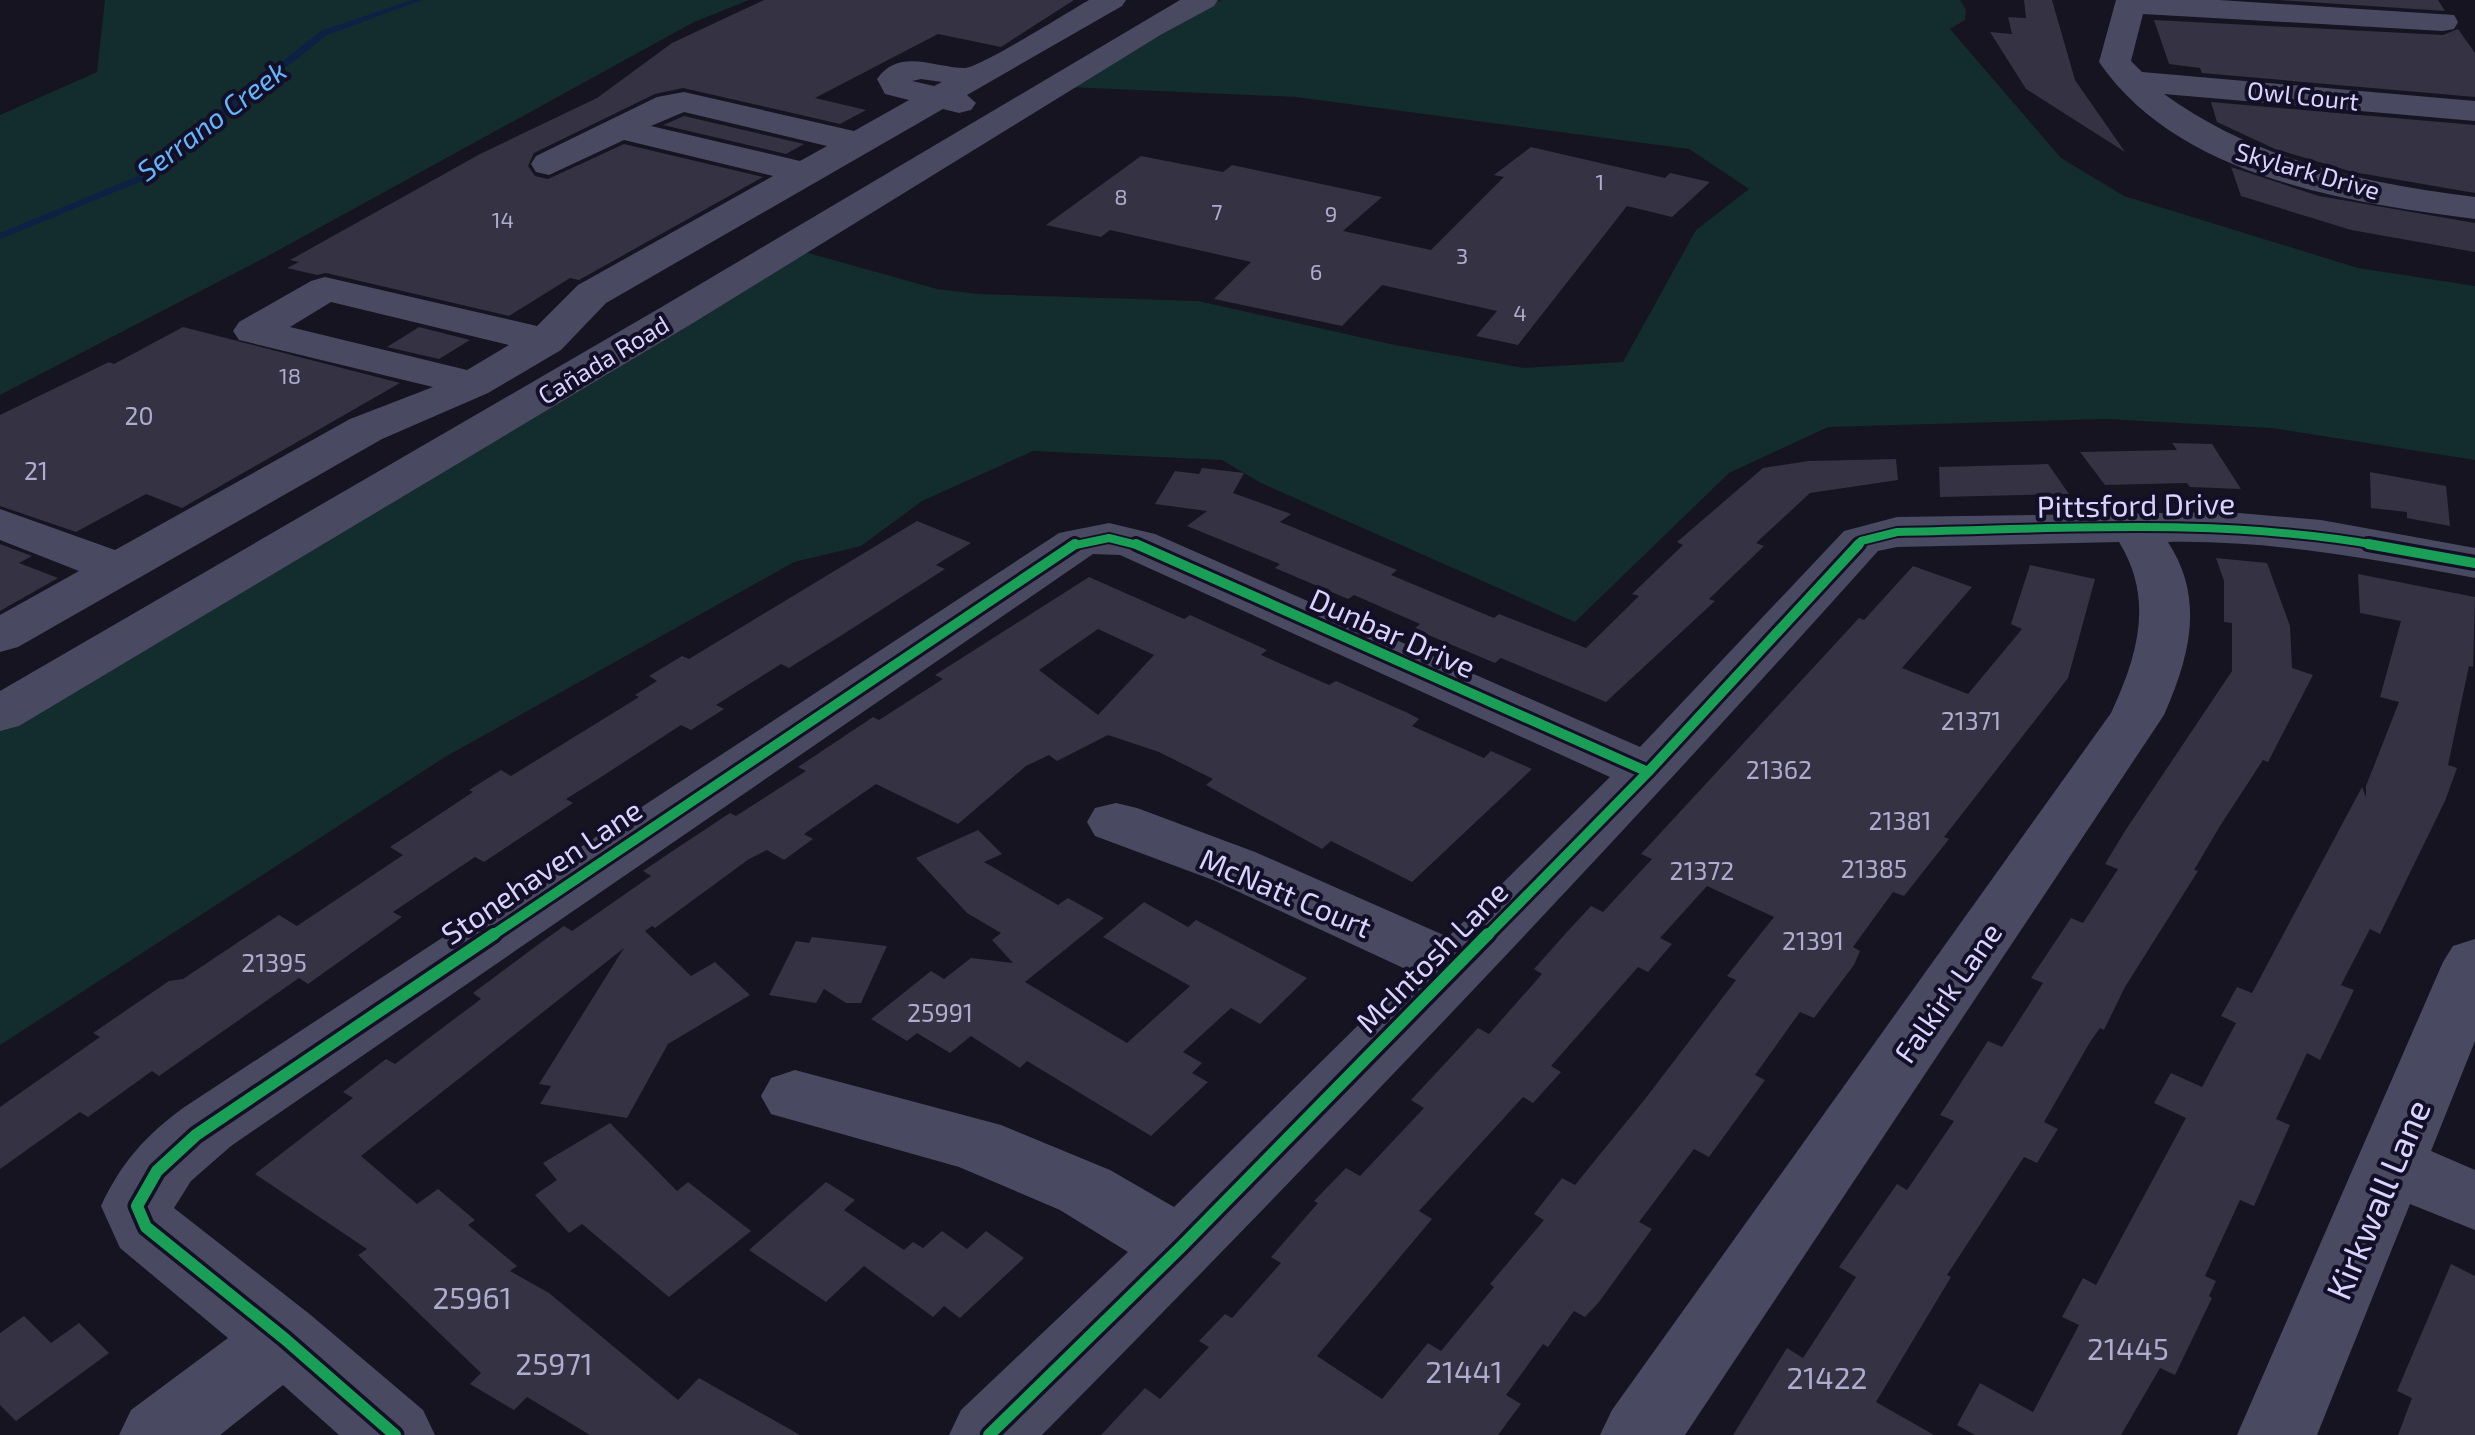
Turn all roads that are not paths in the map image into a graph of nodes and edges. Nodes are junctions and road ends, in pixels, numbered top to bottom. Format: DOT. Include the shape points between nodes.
graph roads {
  1 [pos="1111,0"];
  2 [pos="1203,0"];
  3 [pos="2131,2"];
  4 [pos="2442,22"];
  5 [pos="2130,81"];
  6 [pos="955,88"];
  7 [pos="2475,111"];
  8 [pos="1004,115"];
  9 [pos="620,129"];
  10 [pos="858,143"];
  11 [pos="549,164"];
  12 [pos="804,173"];
  13 [pos="2475,208"];
  14 [pos="546,341"];
  15 [pos="472,384"];
  16 [pos="0,523"];
  17 [pos="2134,527"];
  18 [pos="1914,532"];
  19 [pos="1118,536"];
  20 [pos="2475,563"];
  21 [pos="119,569"];
  22 [pos="0,636"];
  23 [pos="0,714"];
  24 [pos="1648,772"];
  25 [pos="1116,822"];
  26 [pos="2475,962"];
  27 [pos="1454,966"];
  28 [pos="794,1096"];
  29 [pos="2393,1165"];
  30 [pos="2475,1201"];
  31 [pos="1181,1247"];
  32 [pos="262,1321"];
  33 [pos="160,1435"];
  34 [pos="395,1435"];
  35 [pos="989,1435"];
  36 [pos="1640,1435"];
  37 [pos="2277,1435"];
  1 -- 6 [label="street"];
  2 -- 8 [label="street, Cañada Road"];
  3 -- 4 [label="street"];
  3 -- 5 [label="street" via="2114,59"];
  5 -- 7 [label="street, Owl Court"];
  5 -- 13 [label="street, Skylark Drive" via="2168,116 2261,160"];
  6 -- 8 [label="street"];
  6 -- 10 [label="street"];
  8 -- 23 [label="street, Cañada Road"];
  9 -- 10 [label="street" via="684,102"];
  9 -- 11 [label="street"];
  9 -- 12 [label="street"];
  10 -- 12 [label="street"];
  12 -- 14 [label="street" via="592,294"];
  14 -- 15 [label="street"];
  14 -- 15 [label="street" via="325,289 254,331"];
  15 -- 21 [label="street" via="366,429"];
  16 -- 21 [label="street"];
  17 -- 18 [label="street, Pittsford Drive"];
  17 -- 20 [label="street, Pittsford Drive" via="2273,529"];
  17 -- 36 [label="street, Falkirk Lane" via="2160,573 2168,634 2136,716"];
  18 -- 24 [label="street, McIntosh Lane" via="1861,542"];
  19 -- 24 [label="street, Dunbar Drive"];
  19 -- 32 [label="street, Stonehaven Lane" via="1076,544 172,1152 146,1182 137,1206 146,1227"];
  21 -- 22 [label="street"];
  24 -- 27 [label="street, McIntosh Lane"];
  25 -- 27 [label="street, McNatt Court" via="1234,866"];
  26 -- 29 [label="street, Kirkwall Lane"];
  27 -- 31 [label="street, McIntosh Lane"];
  28 -- 31 [label="street" via="976,1144 1084,1190"];
  29 -- 30 [label="street"];
  29 -- 37 [label="street, Kirkwall Lane"];
  31 -- 35 [label="street, McIntosh Lane"];
  32 -- 33 [label="street"];
  32 -- 34 [label="street"];
}
